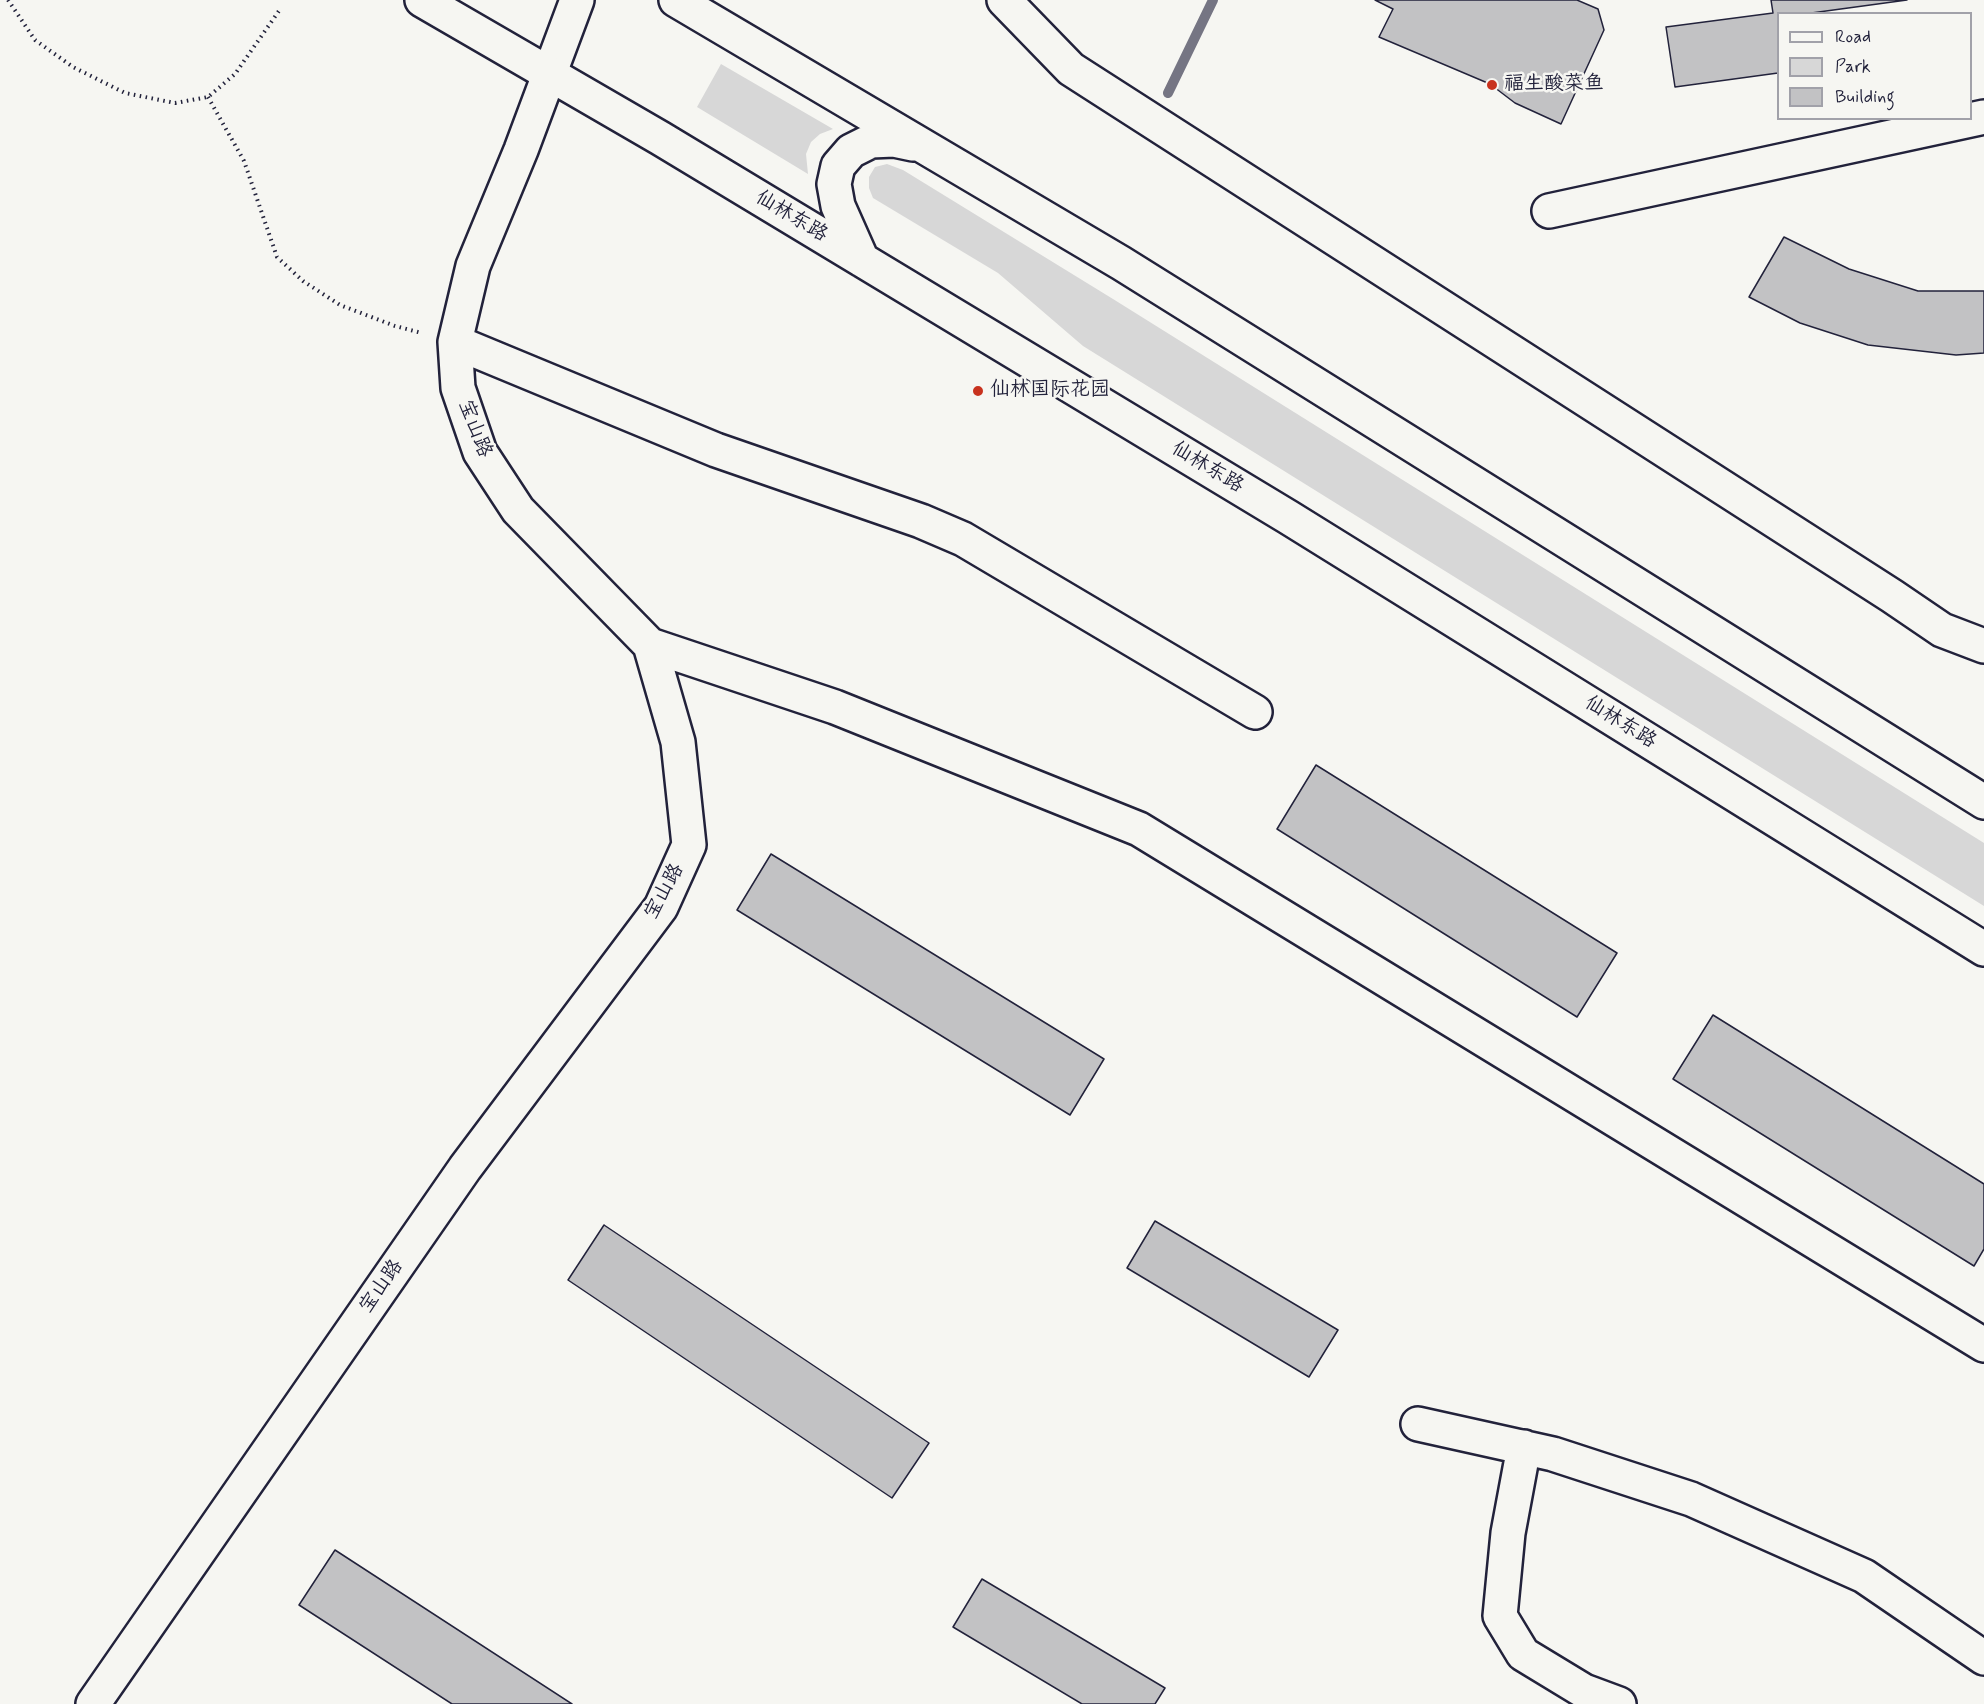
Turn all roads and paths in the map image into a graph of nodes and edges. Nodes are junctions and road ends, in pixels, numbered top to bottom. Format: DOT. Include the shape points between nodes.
graph roads {
  1 [pos="8,0"];
  2 [pos="422,0"];
  3 [pos="578,0"];
  4 [pos="676,0"];
  5 [pos="1004,0"];
  6 [pos="281,9"];
  7 [pos="550,74"];
  8 [pos="208,97"];
  9 [pos="1970,120"];
  10 [pos="923,146"];
  11 [pos="1549,211"];
  12 [pos="862,260"];
  13 [pos="455,342"];
  14 [pos="650,645"];
  15 [pos="1984,646"];
  16 [pos="1255,712"];
  17 [pos="1984,802"];
  18 [pos="1984,949"];
  19 [pos="1984,1346"];
  20 [pos="1418,1424"];
  21 [pos="1524,1447"];
  22 [pos="1984,1658"];
  23 [pos="93,1704"];
  24 [pos="1619,1704"];
  1 -- 8 [label="path" via="35,40 72,67 125,93 175,103"];
  2 -- 7 [label="street, 仙林东路"];
  3 -- 7 [label="street, 宝山路"];
  4 -- 10 [label="street"];
  5 -- 15 [label="street" via="1071,69 1942,630"];
  6 -- 8 [label="path" via="235,74"];
  7 -- 12 [label="street, 仙林东路"];
  7 -- 13 [label="street, 宝山路" via="473,266"];
  8 -- 13 [label="path" via="244,161 278,257 303,281 339,305"];
  9 -- 11 [label="street"];
  10 -- 12 [label="street" via="894,140 871,141 851,151 838,166 834,184 838,206"];
  10 -- 17 [label="street" via="1131,269"];
  12 -- 18 [label="street, 仙林东路" via="1288,517"];
  13 -- 14 [label="street, 宝山路" via="458,388 480,452 518,510"];
  13 -- 16 [label="street" via="716,450 963,539"];
  14 -- 19 [label="street" via="835,707 1139,829"];
  14 -- 23 [label="street, 宝山路" via="678,742 689,845 661,907 465,1168"];
  20 -- 21 [label="street"];
  21 -- 22 [label="street" via="1691,1499 1864,1576"];
  21 -- 24 [label="street" via="1508,1533 1500,1616 1523,1654 1584,1691"];
}
